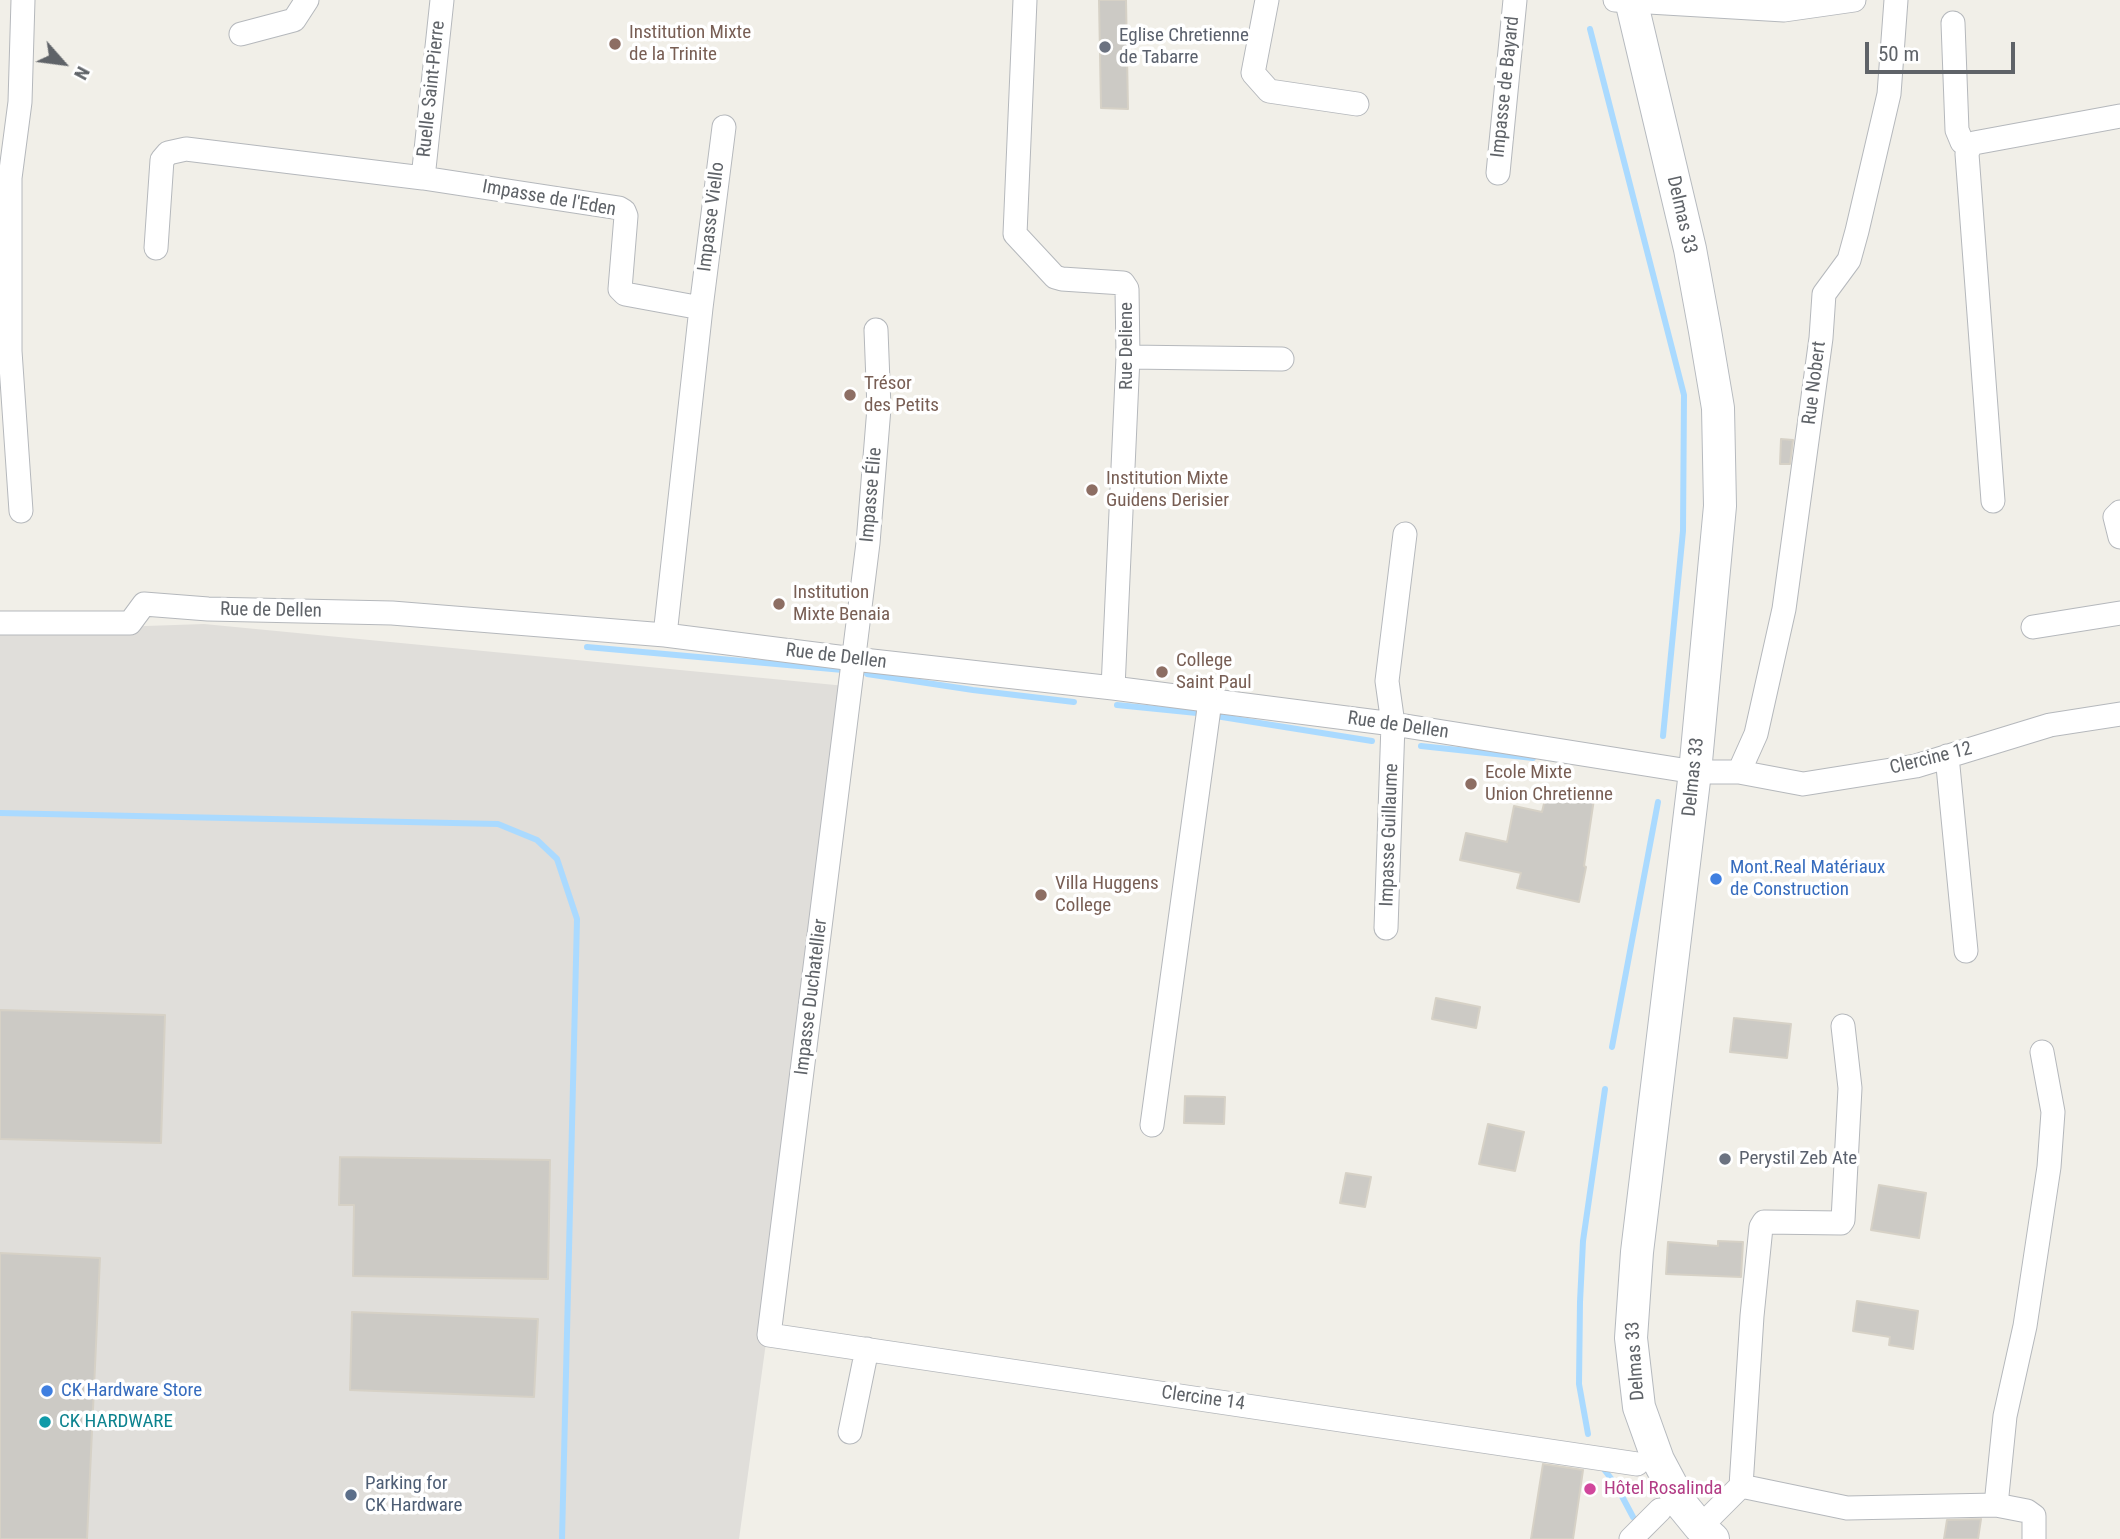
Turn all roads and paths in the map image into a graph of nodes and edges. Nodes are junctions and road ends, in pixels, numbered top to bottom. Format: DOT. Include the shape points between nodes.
graph roads {
  1 [pos="23,0"];
  2 [pos="307,0"];
  3 [pos="442,0"];
  4 [pos="1025,0"];
  5 [pos="1267,0"];
  6 [pos="1515,0"];
  7 [pos="1622,0"];
  8 [pos="1854,0"];
  9 [pos="1896,0"];
  10 [pos="1784,5"];
  11 [pos="1954,23"];
  12 [pos="241,34"];
  13 [pos="1357,104"];
  14 [pos="2120,116"];
  15 [pos="724,127"];
  16 [pos="1969,148"];
  17 [pos="1498,173"];
  18 [pos="423,178"];
  19 [pos="156,248"];
  20 [pos="701,308"];
  21 [pos="876,330"];
  22 [pos="1128,357"];
  23 [pos="1282,359"];
  24 [pos="9,477"];
  25 [pos="1993,501"];
  26 [pos="21,511"];
  27 [pos="2120,512"];
  28 [pos="1405,534"];
  29 [pos="2120,537"];
  30 [pos="2120,613"];
  31 [pos="0,623"];
  32 [pos="2033,627"];
  33 [pos="665,635"];
  34 [pos="854,659"];
  35 [pos="1113,688"];
  36 [pos="1210,701"];
  37 [pos="2120,714"];
  38 [pos="1393,724"];
  39 [pos="1947,756"];
  40 [pos="1686,771"];
  41 [pos="1739,772"];
  42 [pos="1386,928"];
  43 [pos="1966,951"];
  44 [pos="1843,1026"];
  45 [pos="2042,1052"];
  46 [pos="1152,1125"];
  47 [pos="769,1335"];
  48 [pos="867,1349"];
  49 [pos="850,1432"];
  50 [pos="1637,1464"];
  51 [pos="1741,1486"];
  52 [pos="1996,1505"];
  53 [pos="1660,1510"];
  54 [pos="1699,1535"];
  55 [pos="1632,1539"];
  56 [pos="2034,1539"];
  1 -- 24 [label="street" via="20,102 10,191"];
  2 -- 12 [label="street" via="294,20"];
  3 -- 18 [label="street, Ruelle Saint-Pierre"];
  4 -- 22 [label="street, Rue Deliene" via="1015,234 1055,277 1125,285"];
  5 -- 13 [label="street" via="1253,73 1269,91"];
  6 -- 17 [label="street, Impasse de Bayard"];
  7 -- 10 [label="street"];
  7 -- 40 [label="main road, Delmas 33" via="1690,249 1718,408 1720,506"];
  8 -- 10 [label="street"];
  9 -- 41 [label="street, Rue Nobert" via="1889,94 1857,231 1849,260 1824,293 1784,610 1756,734"];
  11 -- 16 [label="street" via="1956,130"];
  14 -- 16 [label="street" via="1974,143"];
  15 -- 20 [label="street, Impasse Viello"];
  16 -- 25 [label="street"];
  18 -- 19 [label="street, Impasse de l'Eden" via="186,149 168,152 162,160"];
  18 -- 20 [label="street, Impasse de l'Eden" via="620,208 626,216 620,289"];
  20 -- 33 [label="street"];
  21 -- 34 [label="street, Impasse Élie" via="879,408"];
  22 -- 23 [label="street"];
  22 -- 35 [label="street, Rue Deliene"];
  24 -- 26 [label="street"];
  27 -- 29 [label="street" via="2115,517"];
  28 -- 38 [label="street, Impasse Guillaume" via="1387,681"];
  30 -- 32 [label="street"];
  31 -- 33 [label="street, Rue de Dellen" via="130,623 144,604 392,613"];
  33 -- 34 [label="street, Rue de Dellen"];
  34 -- 35 [label="street, Rue de Dellen"];
  34 -- 47 [label="street, Impasse Duchatellier"];
  35 -- 36 [label="street, Rue de Dellen"];
  36 -- 38 [label="street, Rue de Dellen"];
  36 -- 46 [label="street"];
  37 -- 39 [label="street, Clercine 12" via="2050,725"];
  38 -- 40 [label="street, Rue de Dellen"];
  38 -- 42 [label="street, Impasse Guillaume"];
  39 -- 41 [label="street, Clercine 12" via="1916,766 1803,784"];
  39 -- 43 [label="street"];
  40 -- 41 [label="street, Rue de Dellen"];
  40 -- 50 [label="main road, Delmas 33" via="1616,1249 1611,1338 1619,1407"];
  40 -- 54 [label="main road, Delmas 33" via="1631,1338 1639,1407 1658,1460"];
  44 -- 51 [label="street" via="1850,1088 1843,1220 1764,1222 1761,1227"];
  45 -- 52 [label="street" via="2053,1112 2049,1167 2025,1326 2005,1416"];
  47 -- 48 [label="street, Clercine 14"];
  48 -- 49 [label="street"];
  48 -- 50 [label="street, Clercine 14"];
  50 -- 53 [label="main road, Delmas 33"];
  51 -- 52 [label="street" via="1847,1508"];
  51 -- 54 [label="street"];
  52 -- 56 [label="street" via="2034,1516"];
  53 -- 54 [label="main road, Delmas 33"];
  53 -- 55 [label="street"];
}
